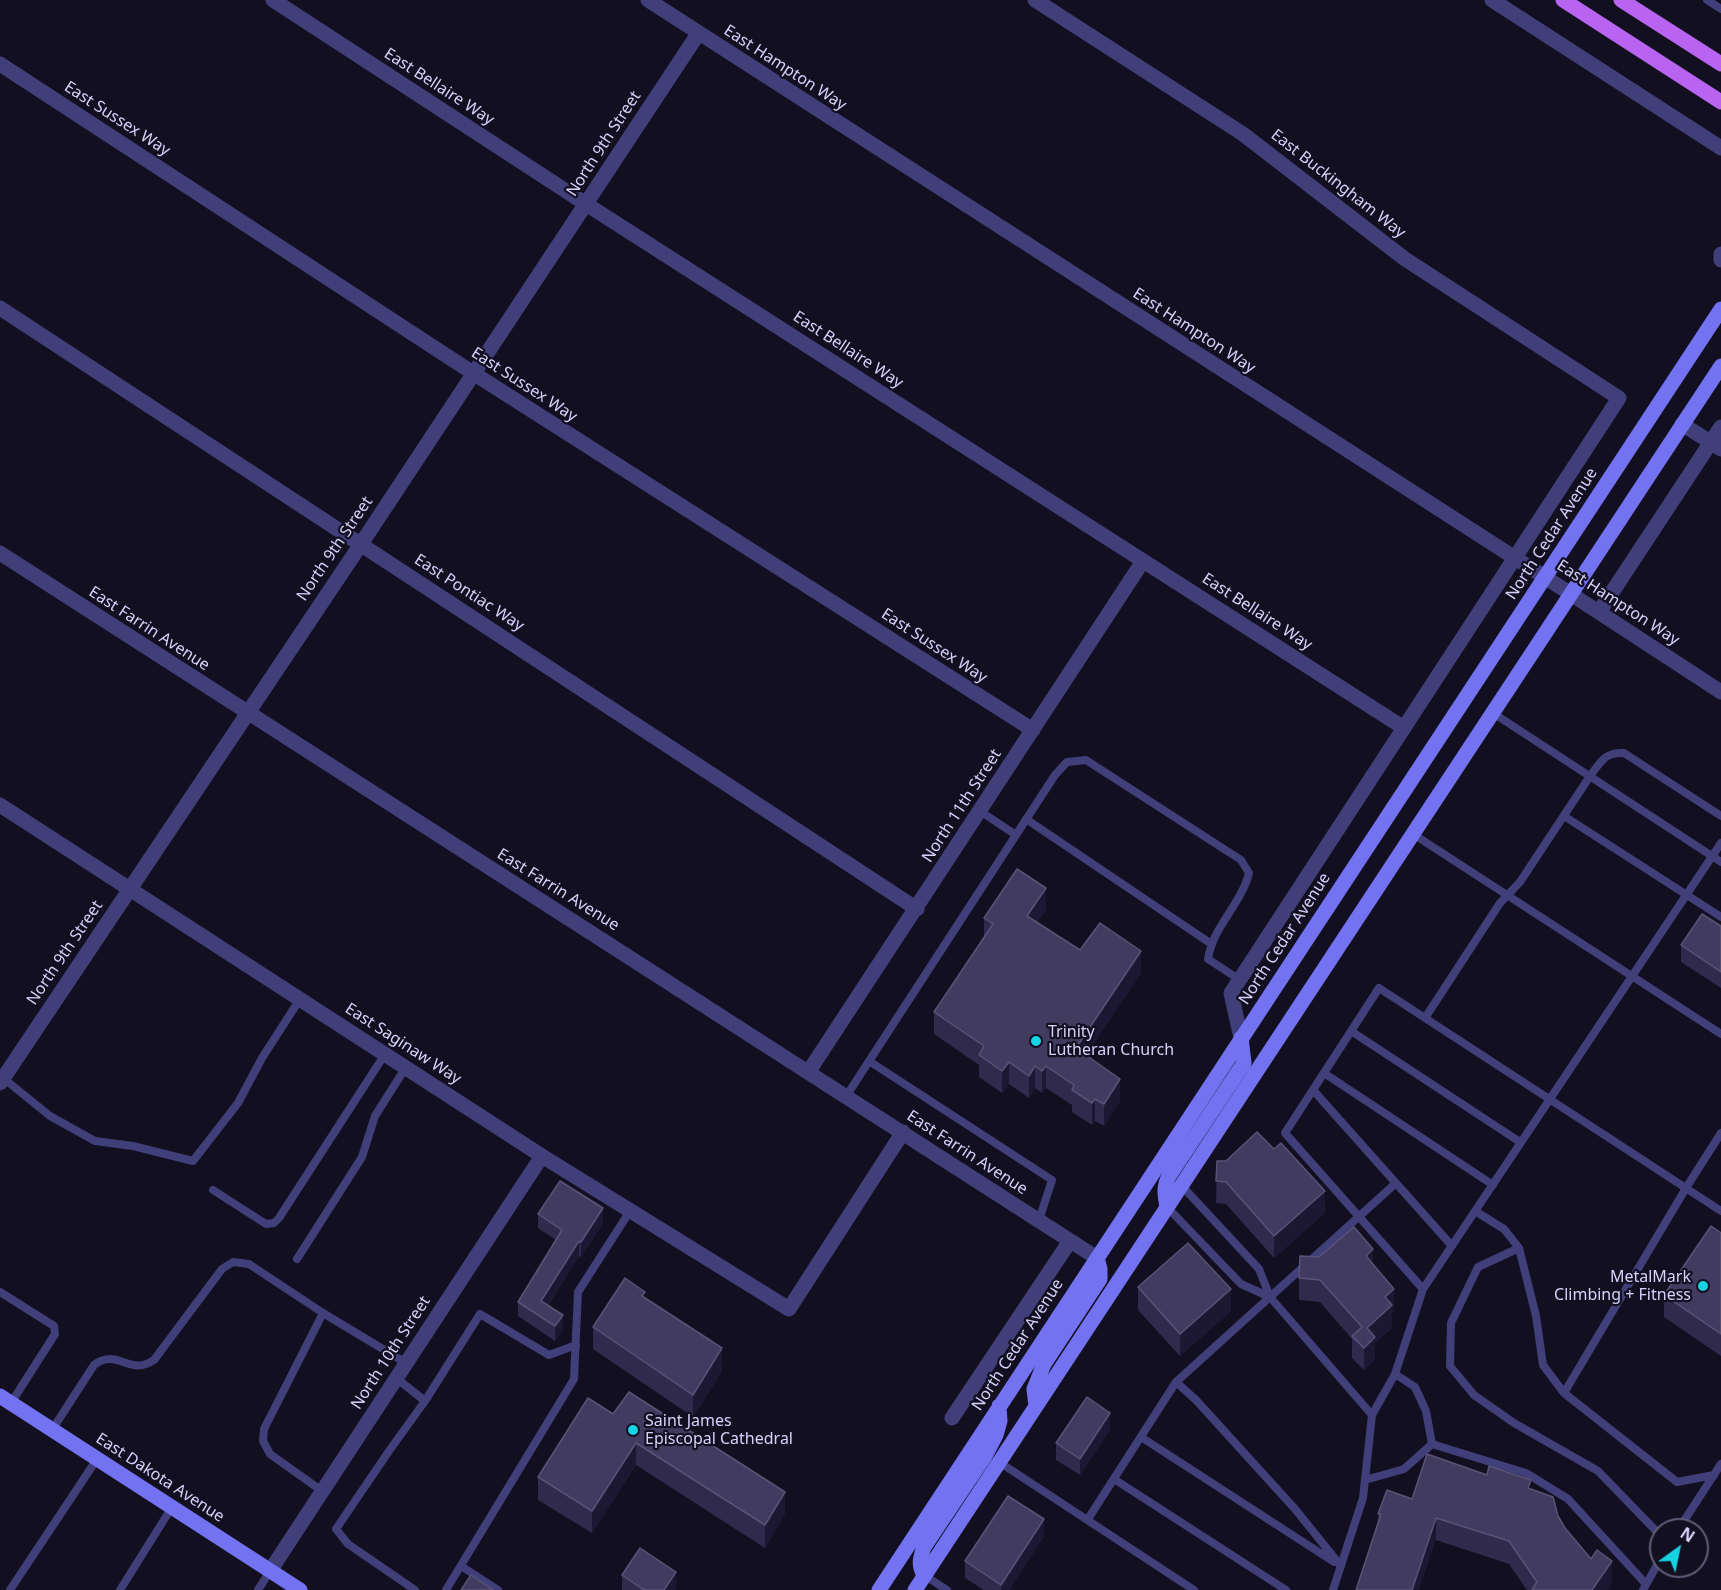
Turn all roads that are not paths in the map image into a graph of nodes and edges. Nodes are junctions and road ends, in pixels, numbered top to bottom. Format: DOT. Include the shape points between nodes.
graph roads {
  1 [pos="273,0"];
  2 [pos="648,0"];
  3 [pos="1035,0"];
  4 [pos="1492,0"];
  5 [pos="1563,0"];
  6 [pos="1621,0"];
  7 [pos="1707,0"];
  8 [pos="1721,9"];
  9 [pos="698,34"];
  10 [pos="1720,62"];
  11 [pos="0,64"];
  12 [pos="1721,102"];
  13 [pos="1721,148"];
  14 [pos="586,204"];
  15 [pos="1721,254"];
  16 [pos="1721,260"];
  17 [pos="0,308"];
  18 [pos="1721,309"];
  19 [pos="1721,366"];
  20 [pos="472,373"];
  21 [pos="1682,424"];
  22 [pos="1721,427"];
  23 [pos="1716,446"];
  24 [pos="361,544"];
  25 [pos="0,554"];
  26 [pos="1515,558"];
  27 [pos="1143,561"];
  28 [pos="1546,577"];
  29 [pos="1571,594"];
  30 [pos="1599,612"];
  31 [pos="1721,692"];
  32 [pos="1493,713"];
  33 [pos="247,714"];
  34 [pos="1404,728"];
  35 [pos="1033,730"];
  36 [pos="1590,776"];
  37 [pos="0,805"];
  38 [pos="980,811"];
  39 [pos="1564,816"];
  40 [pos="1721,816"];
  41 [pos="1026,819"];
  42 [pos="1413,834"];
  43 [pos="1016,835"];
  44 [pos="1721,843"];
  45 [pos="1712,856"];
  46 [pos="1721,862"];
  47 [pos="130,888"];
  48 [pos="1508,894"];
  49 [pos="1687,895"];
  50 [pos="917,909"];
  51 [pos="1721,917"];
  52 [pos="1210,943"];
  53 [pos="1632,975"];
  54 [pos="1236,986"];
  55 [pos="300,999"];
  56 [pos="1425,1018"];
  57 [pos="1351,1031"];
  58 [pos="1721,1034"];
  59 [pos="1241,1038"];
  60 [pos="386,1054"];
  61 [pos="869,1061"];
  62 [pos="406,1067"];
  63 [pos="809,1071"];
  64 [pos="1324,1073"];
  65 [pos="2,1080"];
  66 [pos="1313,1090"];
  67 [pos="847,1095"];
  68 [pos="1549,1099"];
  69 [pos="903,1132"];
  70 [pos="1721,1133"];
  71 [pos="1520,1142"];
  72 [pos="542,1156"];
  73 [pos="1396,1183"];
  74 [pos="1181,1185"];
  75 [pos="1492,1185"];
  76 [pos="1686,1188"];
  77 [pos="213,1190"];
  78 [pos="1167,1207"];
  79 [pos="630,1211"];
  80 [pos="1475,1211"];
  81 [pos="1721,1211"];
  82 [pos="1359,1217"];
  83 [pos="1039,1220"];
  84 [pos="1070,1240"];
  85 [pos="1452,1246"];
  86 [pos="1519,1248"];
  87 [pos="297,1258"];
  88 [pos="1096,1258"];
  89 [pos="1423,1290"];
  90 [pos="0,1292"];
  91 [pos="1270,1297"];
  92 [pos="323,1313"];
  93 [pos="576,1345"];
  94 [pos="406,1363"];
  95 [pos="1395,1374"];
  96 [pos="396,1377"];
  97 [pos="1176,1382"];
  98 [pos="1564,1393"];
  99 [pos="5,1400"];
  100 [pos="425,1401"];
  101 [pos="999,1406"];
  102 [pos="1036,1406"];
  103 [pos="1372,1415"];
  104 [pos="952,1418"];
  105 [pos="52,1430"];
  106 [pos="1141,1437"];
  107 [pos="1432,1444"];
  108 [pos="97,1459"];
  109 [pos="999,1462"];
  110 [pos="1721,1464"];
  111 [pos="1713,1475"];
  112 [pos="1114,1479"];
  113 [pos="1365,1480"];
  114 [pos="322,1491"];
  115 [pos="172,1507"];
  116 [pos="1686,1518"];
  117 [pos="1088,1519"];
  118 [pos="1649,1524"];
  119 [pos="461,1566"];
  120 [pos="1341,1566"];
  121 [pos="270,1571"];
  122 [pos="924,1575"];
  123 [pos="1644,1587"];
  124 [pos="10,1590"];
  125 [pos="120,1590"];
  126 [pos="258,1590"];
  127 [pos="300,1590"];
  128 [pos="415,1590"];
  129 [pos="446,1590"];
  130 [pos="498,1590"];
  131 [pos="879,1590"];
  132 [pos="915,1590"];
  133 [pos="947,1590"];
  134 [pos="1194,1590"];
  135 [pos="1286,1590"];
  136 [pos="1333,1590"];
  1 -- 14 [label="street, East Bellaire Way"];
  2 -- 9 [label="street, East Hampton Way"];
  3 -- 26 [label="street, East Buckingham Way" via="1243,134 1405,258 1619,398"];
  4 -- 13 [label="street"];
  5 -- 12 [label="main road"];
  6 -- 10 [label="main road"];
  7 -- 8 [label="lane"];
  9 -- 14 [label="street, North 9th Street"];
  9 -- 26 [label="street, East Hampton Way"];
  11 -- 20 [label="street, East Sussex Way"];
  14 -- 20 [label="street, North 9th Street"];
  14 -- 27 [label="street, East Bellaire Way"];
  15 -- 16 [label="street"];
  17 -- 24 [label="street, East Pontiac Way"];
  18 -- 28 [label="main road, North Cedar Avenue"];
  19 -- 21 [label="main road"];
  20 -- 24 [label="street, North 9th Street"];
  20 -- 35 [label="street, East Sussex Way"];
  21 -- 23 [label="street"];
  21 -- 29 [label="main road"];
  22 -- 23 [label="street"];
  23 -- 30 [label="street"];
  24 -- 33 [label="street, North 9th Street"];
  24 -- 50 [label="street, East Pontiac Way"];
  25 -- 33 [label="street, East Farrin Avenue"];
  26 -- 28 [label="street, East Hampton Way"];
  26 -- 34 [label="street"];
  27 -- 34 [label="street, East Bellaire Way"];
  27 -- 35 [label="street, North 11th Street"];
  28 -- 29 [label="street, East Hampton Way"];
  28 -- 59 [label="main road, North Cedar Avenue"];
  29 -- 30 [label="street, East Hampton Way"];
  29 -- 32 [label="main road"];
  30 -- 31 [label="street, East Hampton Way"];
  32 -- 36 [label="lane"];
  32 -- 42 [label="main road"];
  33 -- 47 [label="street, North 9th Street"];
  33 -- 63 [label="street, East Farrin Avenue"];
  34 -- 54 [label="street"];
  35 -- 38 [label="street, North 11th Street"];
  36 -- 39 [label="lane"];
  36 -- 40 [label="lane" via="1613,752 1624,753"];
  36 -- 45 [label="lane"];
  37 -- 47 [label="street, East Saginaw Way"];
  38 -- 43 [label="lane"];
  38 -- 50 [label="street, North 11th Street"];
  39 -- 48 [label="lane"];
  39 -- 49 [label="lane"];
  41 -- 43 [label="lane"];
  41 -- 52 [label="lane"];
  41 -- 52 [label="lane" via="1068,762 1086,760 1241,860 1249,873 1246,886"];
  42 -- 48 [label="lane"];
  42 -- 74 [label="main road"];
  43 -- 61 [label="lane"];
  44 -- 45 [label="lane"];
  45 -- 46 [label="lane"];
  45 -- 49 [label="lane"];
  47 -- 55 [label="street, East Saginaw Way"];
  47 -- 65 [label="street, North 9th Street"];
  48 -- 53 [label="lane"];
  48 -- 56 [label="lane"];
  49 -- 51 [label="lane"];
  49 -- 53 [label="lane"];
  50 -- 63 [label="street, North 11th Street"];
  52 -- 54 [label="lane" via="1208,959"];
  53 -- 58 [label="lane"];
  53 -- 68 [label="lane"];
  54 -- 59 [label="street"];
  55 -- 60 [label="street, East Saginaw Way"];
  55 -- 65 [label="lane" via="238,1103 193,1161 95,1141 51,1116"];
  56 -- 57 [label="lane" via="1379,988"];
  56 -- 68 [label="lane"];
  57 -- 64 [label="lane"];
  57 -- 71 [label="lane"];
  59 -- 78 [label="main road" via="1244,1063 1169,1176 1164,1192"];
  59 -- 88 [label="main road, North Cedar Avenue"];
  60 -- 62 [label="street, East Saginaw Way"];
  60 -- 77 [label="lane" via="274,1224 266,1224"];
  61 -- 67 [label="lane"];
  61 -- 83 [label="lane" via="1052,1180"];
  62 -- 72 [label="street, East Saginaw Way"];
  62 -- 87 [label="lane" via="375,1116 363,1157"];
  63 -- 67 [label="street, East Farrin Avenue"];
  64 -- 66 [label="lane"];
  64 -- 75 [label="lane"];
  66 -- 73 [label="lane"];
  66 -- 82 [label="lane" via="1285,1133"];
  67 -- 69 [label="street, East Farrin Avenue"];
  68 -- 71 [label="lane"];
  68 -- 76 [label="lane"];
  69 -- 79 [label="street, East Saginaw Way" via="789,1309"];
  69 -- 83 [label="street, East Farrin Avenue"];
  70 -- 76 [label="lane"];
  71 -- 75 [label="lane"];
  72 -- 79 [label="street, East Saginaw Way"];
  72 -- 94 [label="street, North 10th Street"];
  73 -- 82 [label="lane"];
  73 -- 85 [label="lane"];
  74 -- 78 [label="main road"];
  74 -- 91 [label="lane" via="1259,1269"];
  75 -- 80 [label="lane"];
  76 -- 81 [label="lane"];
  76 -- 98 [label="lane"];
  78 -- 91 [label="lane" via="1241,1284"];
  78 -- 102 [label="main road"];
  79 -- 93 [label="lane" via="578,1292"];
  80 -- 85 [label="lane"];
  80 -- 86 [label="lane" via="1504,1229"];
  82 -- 89 [label="lane"];
  82 -- 91 [label="lane"];
  83 -- 84 [label="street, East Farrin Avenue"];
  84 -- 88 [label="street, East Farrin Avenue"];
  84 -- 104 [label="street"];
  85 -- 89 [label="lane"];
  86 -- 98 [label="lane" via="1543,1365"];
  86 -- 118 [label="lane" via="1478,1267 1451,1323 1450,1366 1474,1395 1598,1471"];
  88 -- 101 [label="main road, North Cedar Avenue"];
  88 -- 102 [label="main road" via="1100,1279 1044,1364 1034,1389"];
  89 -- 95 [label="lane"];
  90 -- 99 [label="lane" via="54,1326 55,1334"];
  91 -- 97 [label="lane"];
  91 -- 103 [label="lane"];
  92 -- 94 [label="lane"];
  92 -- 105 [label="lane" via="249,1264 233,1262 222,1269 154,1360 137,1366 111,1358 94,1365"];
  92 -- 114 [label="lane" via="264,1429 263,1442 270,1454"];
  93 -- 100 [label="lane" via="549,1355 480,1314"];
  93 -- 119 [label="lane" via="574,1380"];
  94 -- 96 [label="street, North 10th Street"];
  95 -- 103 [label="lane"];
  95 -- 107 [label="lane" via="1415,1387 1426,1411"];
  96 -- 100 [label="lane"];
  96 -- 114 [label="street, North 10th Street"];
  97 -- 106 [label="lane"];
  97 -- 120 [label="lane" via="1197,1400 1295,1509"];
  98 -- 111 [label="lane" via="1677,1482"];
  99 -- 105 [label="main road, East Dakota Avenue"];
  100 -- 128 [label="lane" via="336,1530 348,1544"];
  101 -- 122 [label="main road" via="1000,1421 985,1456 924,1547 920,1558"];
  101 -- 131 [label="main road, North Cedar Avenue"];
  102 -- 109 [label="main road"];
  103 -- 113 [label="lane"];
  105 -- 108 [label="main road, East Dakota Avenue"];
  106 -- 112 [label="lane"];
  106 -- 120 [label="lane"];
  107 -- 113 [label="lane" via="1404,1469"];
  107 -- 123 [label="lane" via="1526,1473 1568,1499"];
  108 -- 115 [label="main road, East Dakota Avenue"];
  108 -- 124 [label="lane"];
  109 -- 117 [label="lane"];
  109 -- 122 [label="main road"];
  110 -- 111 [label="lane"];
  111 -- 116 [label="lane"];
  112 -- 117 [label="lane"];
  112 -- 135 [label="lane"];
  113 -- 120 [label="lane"];
  114 -- 121 [label="street, North 10th Street"];
  115 -- 121 [label="main road, East Dakota Avenue"];
  115 -- 125 [label="lane"];
  117 -- 134 [label="lane"];
  119 -- 129 [label="lane"];
  119 -- 130 [label="lane"];
  120 -- 136 [label="lane"];
  121 -- 126 [label="lane"];
  121 -- 127 [label="main road, East Dakota Avenue"];
  122 -- 132 [label="main road"];
  122 -- 133 [label="lane"];
}
